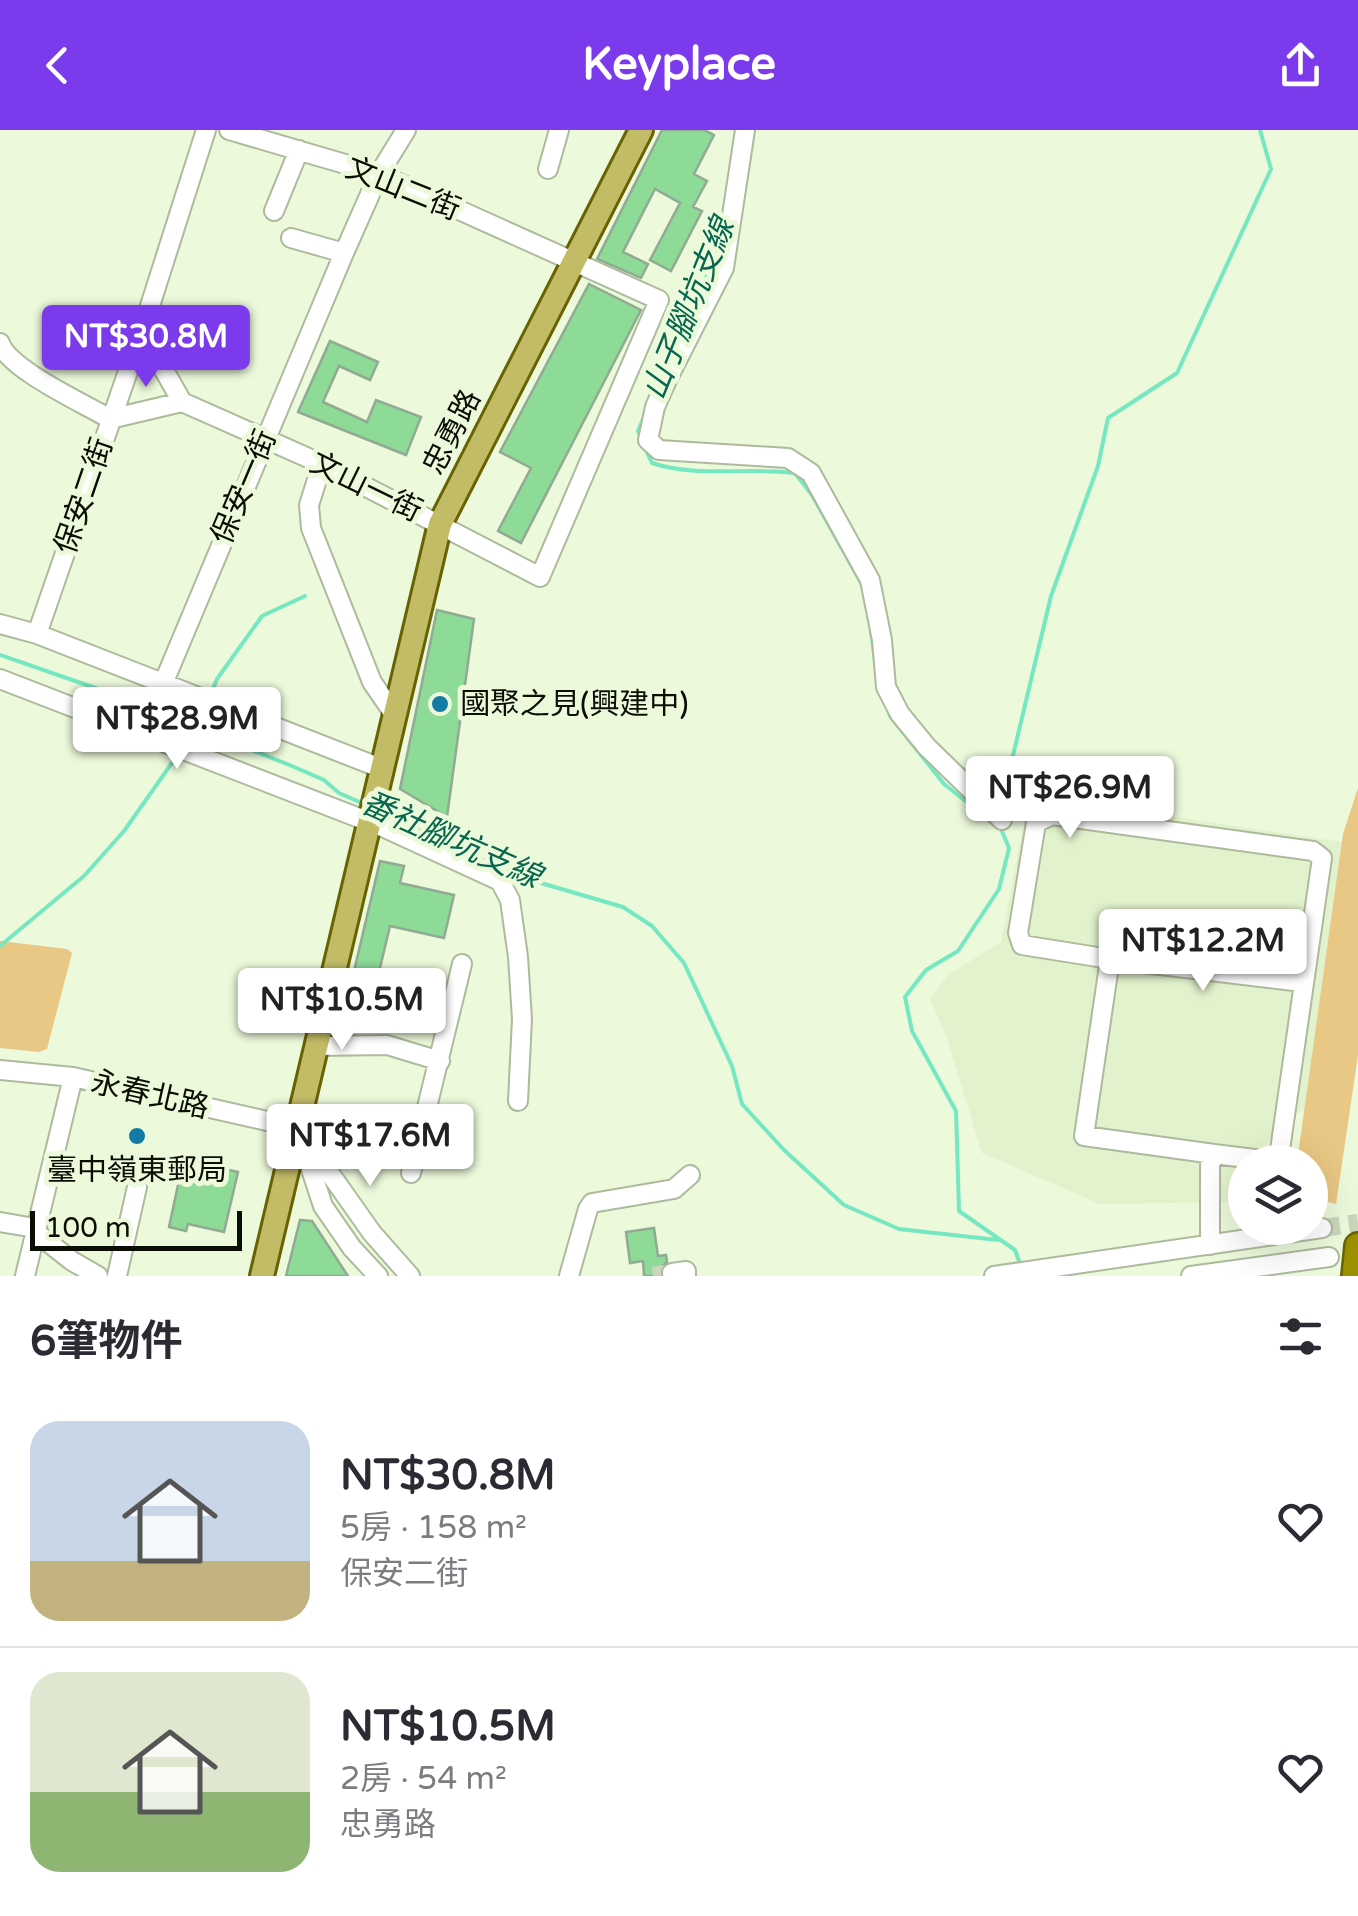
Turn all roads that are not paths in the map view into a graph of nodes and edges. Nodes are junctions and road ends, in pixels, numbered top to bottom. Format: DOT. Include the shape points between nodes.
graph roads {
  1 [pos="206,130"];
  2 [pos="229,130"];
  3 [pos="406,130"];
  4 [pos="559,130"];
  5 [pos="641,130"];
  6 [pos="745,130"];
  7 [pos="289,142"];
  8 [pos="548,170"];
  9 [pos="379,174"];
  10 [pos="274,210"];
  11 [pos="290,238"];
  12 [pos="344,254"];
  13 [pos="571,262"];
  14 [pos="142,332"];
  15 [pos="0,344"];
  16 [pos="182,402"];
  17 [pos="110,419"];
  18 [pos="265,438"];
  19 [pos="322,464"];
  20 [pos="440,524"];
  21 [pos="0,624"];
  22 [pos="37,634"];
  23 [pos="0,679"];
  24 [pos="162,684"];
  25 [pos="396,717"];
  26 [pos="381,776"];
  27 [pos="370,817"];
  28 [pos="1002,820"];
  29 [pos="1110,959"];
  30 [pos="462,964"];
  31 [pos="1302,982"];
  32 [pos="317,1046"];
  33 [pos="440,1061"];
  34 [pos="0,1070"];
  35 [pos="72,1077"];
  36 [pos="518,1102"];
  37 [pos="298,1128"];
  38 [pos="1214,1154"];
  39 [pos="411,1174"];
  40 [pos="690,1175"];
  41 [pos="138,1187"];
  42 [pos="0,1222"];
  43 [pos="35,1231"];
  44 [pos="1228,1242"];
  45 [pos="1210,1245"];
  46 [pos="1358,1246"];
  47 [pos="1329,1257"];
  48 [pos="24,1276"];
  49 [pos="98,1276"];
  50 [pos="117,1276"];
  51 [pos="262,1276"];
  52 [pos="378,1276"];
  53 [pos="410,1276"];
  54 [pos="569,1276"];
  55 [pos="994,1276"];
  56 [pos="1196,1276"];
  57 [pos="1355,1276"];
  1 -- 14 [label="street, 保安二街"];
  2 -- 7 [label="street, 文山二街"];
  3 -- 9 [label="street, 保安一街"];
  4 -- 8 [label="street"];
  5 -- 13 [label="main road, 忠勇路"];
  6 -- 28 [label="street" via="724,268 667,380 648,440 659,450 788,458 811,472 870,580 886,688 900,714"];
  7 -- 9 [label="street, 文山二街"];
  7 -- 10 [label="street"];
  9 -- 12 [label="street, 保安一街"];
  9 -- 13 [label="street, 文山二街"];
  11 -- 12 [label="street"];
  12 -- 18 [label="street, 保安一街"];
  13 -- 20 [label="main road, 忠勇路"];
  13 -- 20 [label="street, 文山二街" via="658,300 540,577"];
  14 -- 16 [label="street"];
  14 -- 17 [label="street, 保安二街"];
  15 -- 17 [label="street" via="26,370"];
  16 -- 17 [label="street"];
  16 -- 18 [label="street, 文山一街"];
  17 -- 22 [label="street, 保安二街"];
  18 -- 19 [label="street, 文山一街"];
  18 -- 24 [label="street, 保安一街"];
  19 -- 20 [label="street, 文山一街"];
  19 -- 25 [label="street" via="309,506 311,528 372,682"];
  20 -- 25 [label="main road, 忠勇路"];
  21 -- 22 [label="street"];
  22 -- 24 [label="street"];
  23 -- 27 [label="street"];
  24 -- 26 [label="street"];
  25 -- 26 [label="main road, 忠勇路"];
  26 -- 27 [label="main road, 忠勇路"];
  27 -- 32 [label="main road"];
  27 -- 36 [label="street" via="479,868 500,881 510,900 522,1019"];
  29 -- 31 [label="street"];
  29 -- 31 [label="street" via="1022,945 1018,933 1036,823 1052,815 1322,858"];
  29 -- 38 [label="street" via="1084,1136"];
  30 -- 33 [label="street"];
  31 -- 38 [label="street" via="1280,1150 1271,1160"];
  32 -- 33 [label="street" via="388,1045"];
  32 -- 37 [label="main road"];
  33 -- 39 [label="street"];
  34 -- 35 [label="street, 永春北路"];
  35 -- 37 [label="street, 永春北路"];
  35 -- 43 [label="street"];
  37 -- 51 [label="main road"];
  37 -- 52 [label="street" via="322,1206"];
  37 -- 53 [label="street"];
  38 -- 45 [label="street"];
  40 -- 54 [label="street" via="674,1189 592,1203"];
  41 -- 50 [label="street"];
  42 -- 43 [label="street"];
  43 -- 48 [label="street"];
  43 -- 49 [label="street"];
  44 -- 45 [label="street"];
  45 -- 55 [label="street"];
  46 -- 57 [label="highway"];
  47 -- 56 [label="street"];
}
